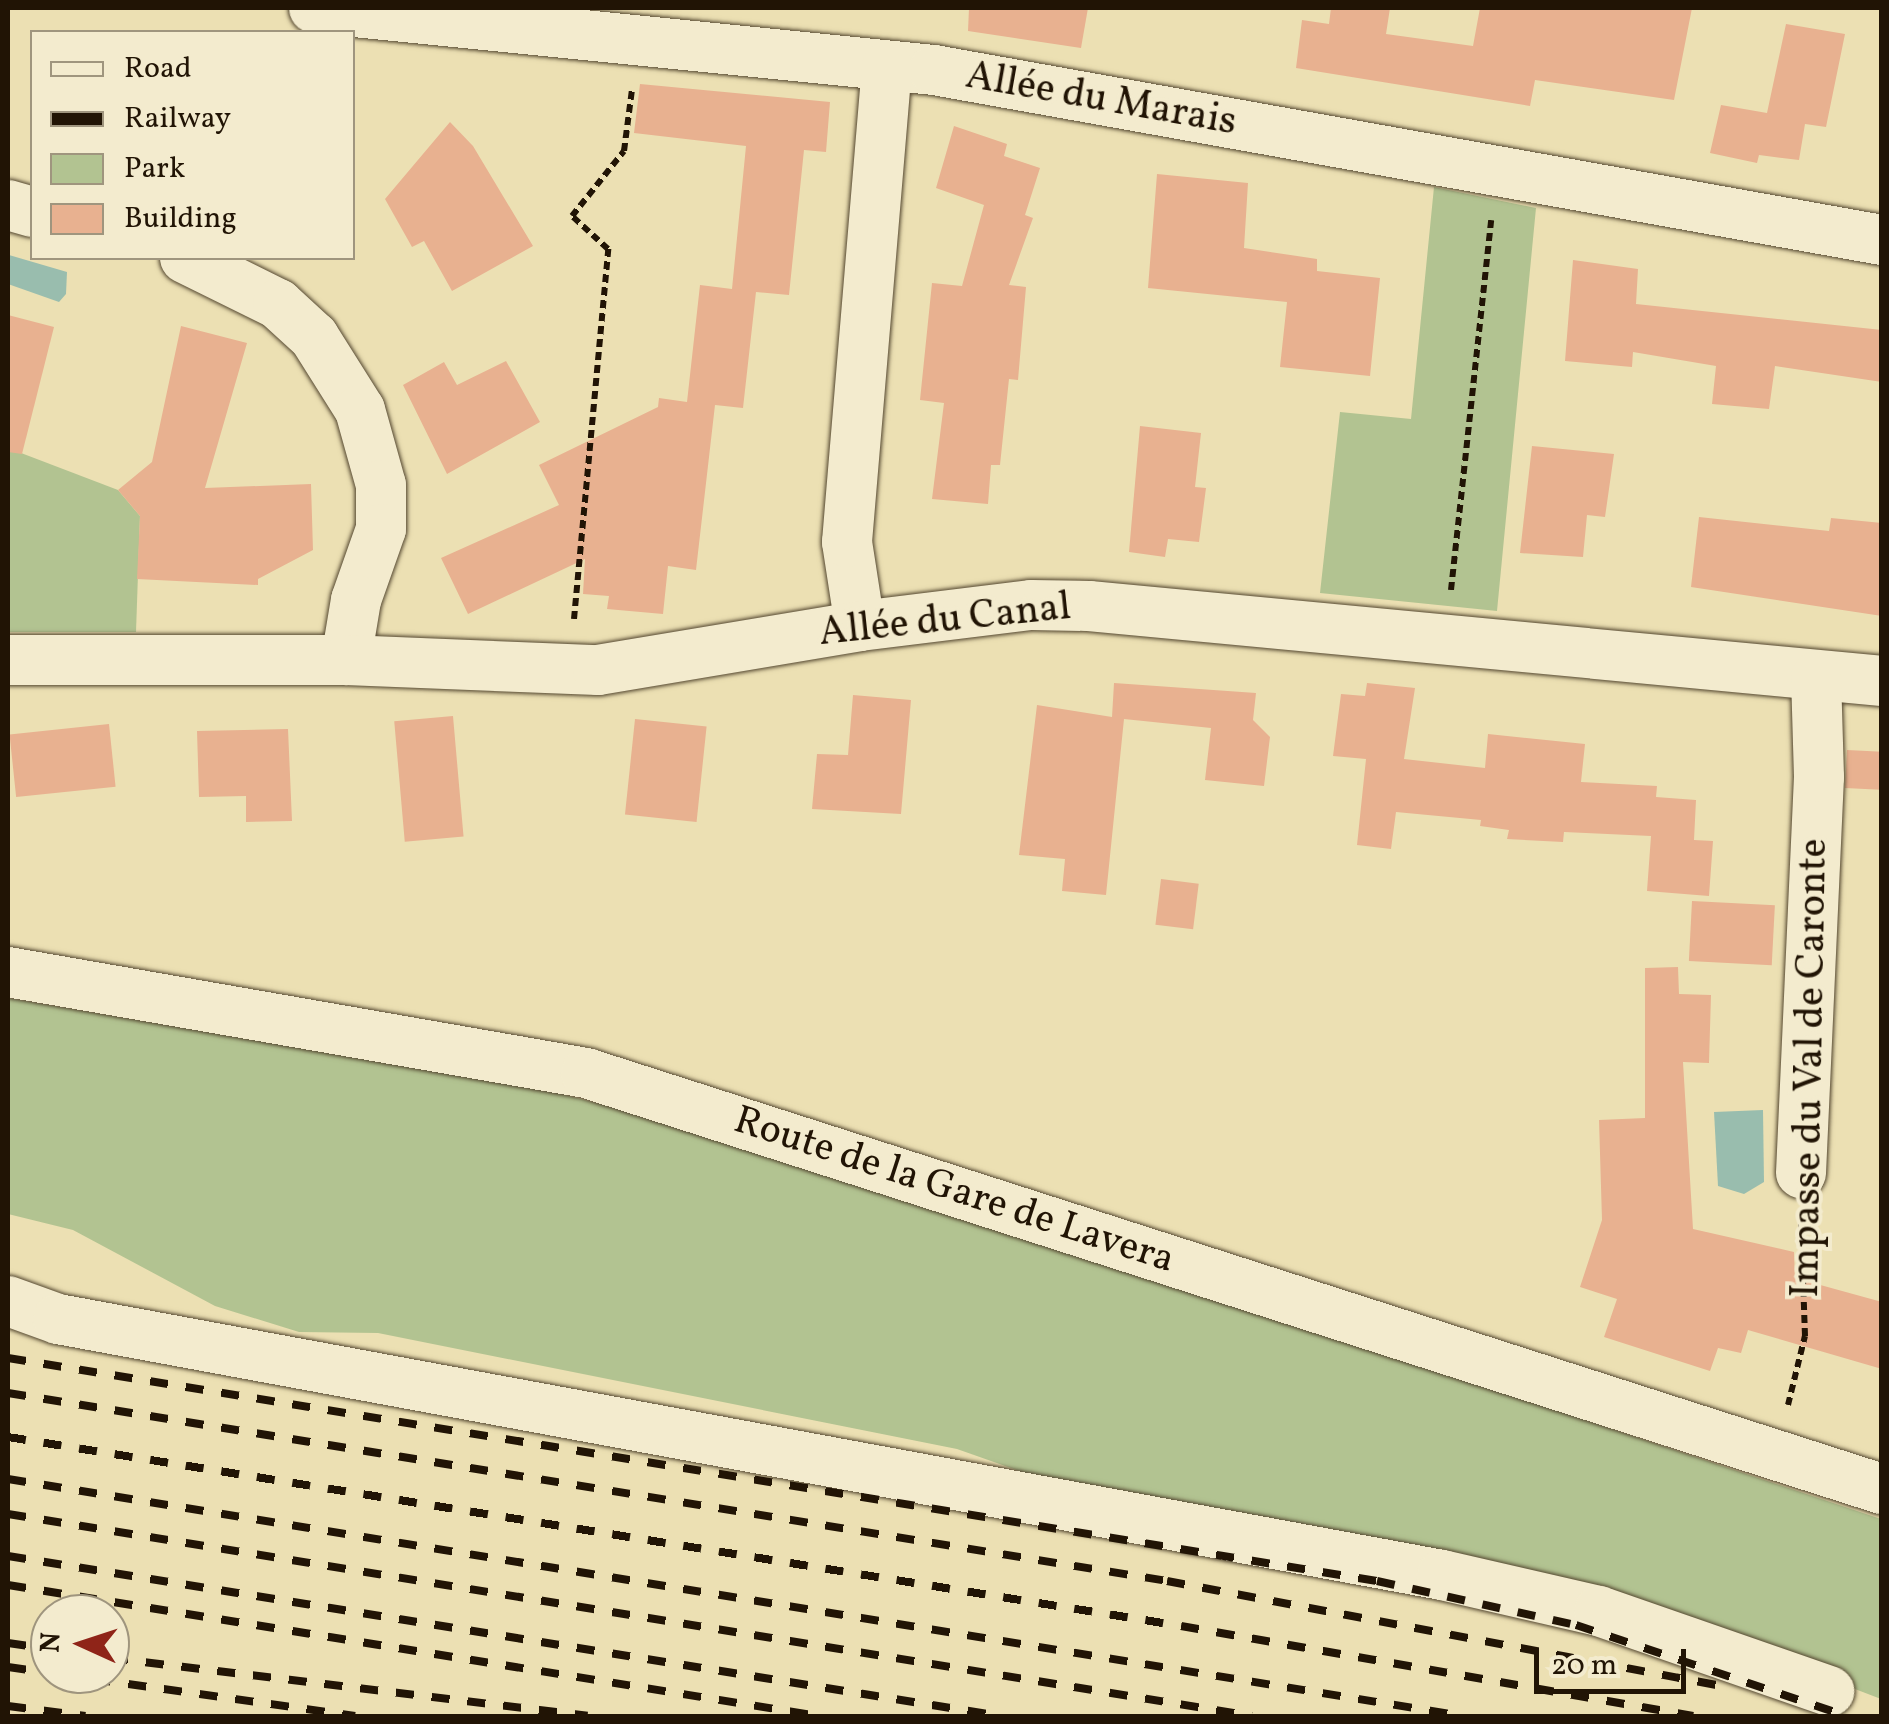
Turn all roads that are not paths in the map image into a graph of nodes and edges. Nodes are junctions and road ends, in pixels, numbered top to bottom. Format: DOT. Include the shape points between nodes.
graph roads {
  1 [pos="314,8"];
  2 [pos="887,66"];
  3 [pos="1882,240"];
  4 [pos="189,260"];
  5 [pos="860,626"];
  6 [pos="8,660"];
  7 [pos="346,660"];
  8 [pos="1816,677"];
  9 [pos="1882,682"];
  10 [pos="8,972"];
  11 [pos="1800,1173"];
  12 [pos="8,1302"];
  13 [pos="1882,1490"];
  14 [pos="1829,1691"];
  1 -- 2 [label="street, Allée du Marais"];
  2 -- 3 [label="street, Allée du Marais"];
  2 -- 5 [label="street" via="847,542"];
  4 -- 7 [label="street" via="278,304 314,337 360,410 381,485 381,529 356,600"];
  5 -- 7 [label="street, Allée du Canal" via="569,670"];
  5 -- 8 [label="street, Allée du Canal" via="1031,605 1089,606"];
  6 -- 7 [label="street, Allée du Canal"];
  8 -- 9 [label="street, Allée du Canal"];
  8 -- 11 [label="street, Impasse du Val de Caronte" via="1819,777"];
  10 -- 13 [label="street, Route de la Gare de Lavera" via="586,1073"];
  12 -- 14 [label="street" via="77,1323 1442,1575 1599,1611"];
}
